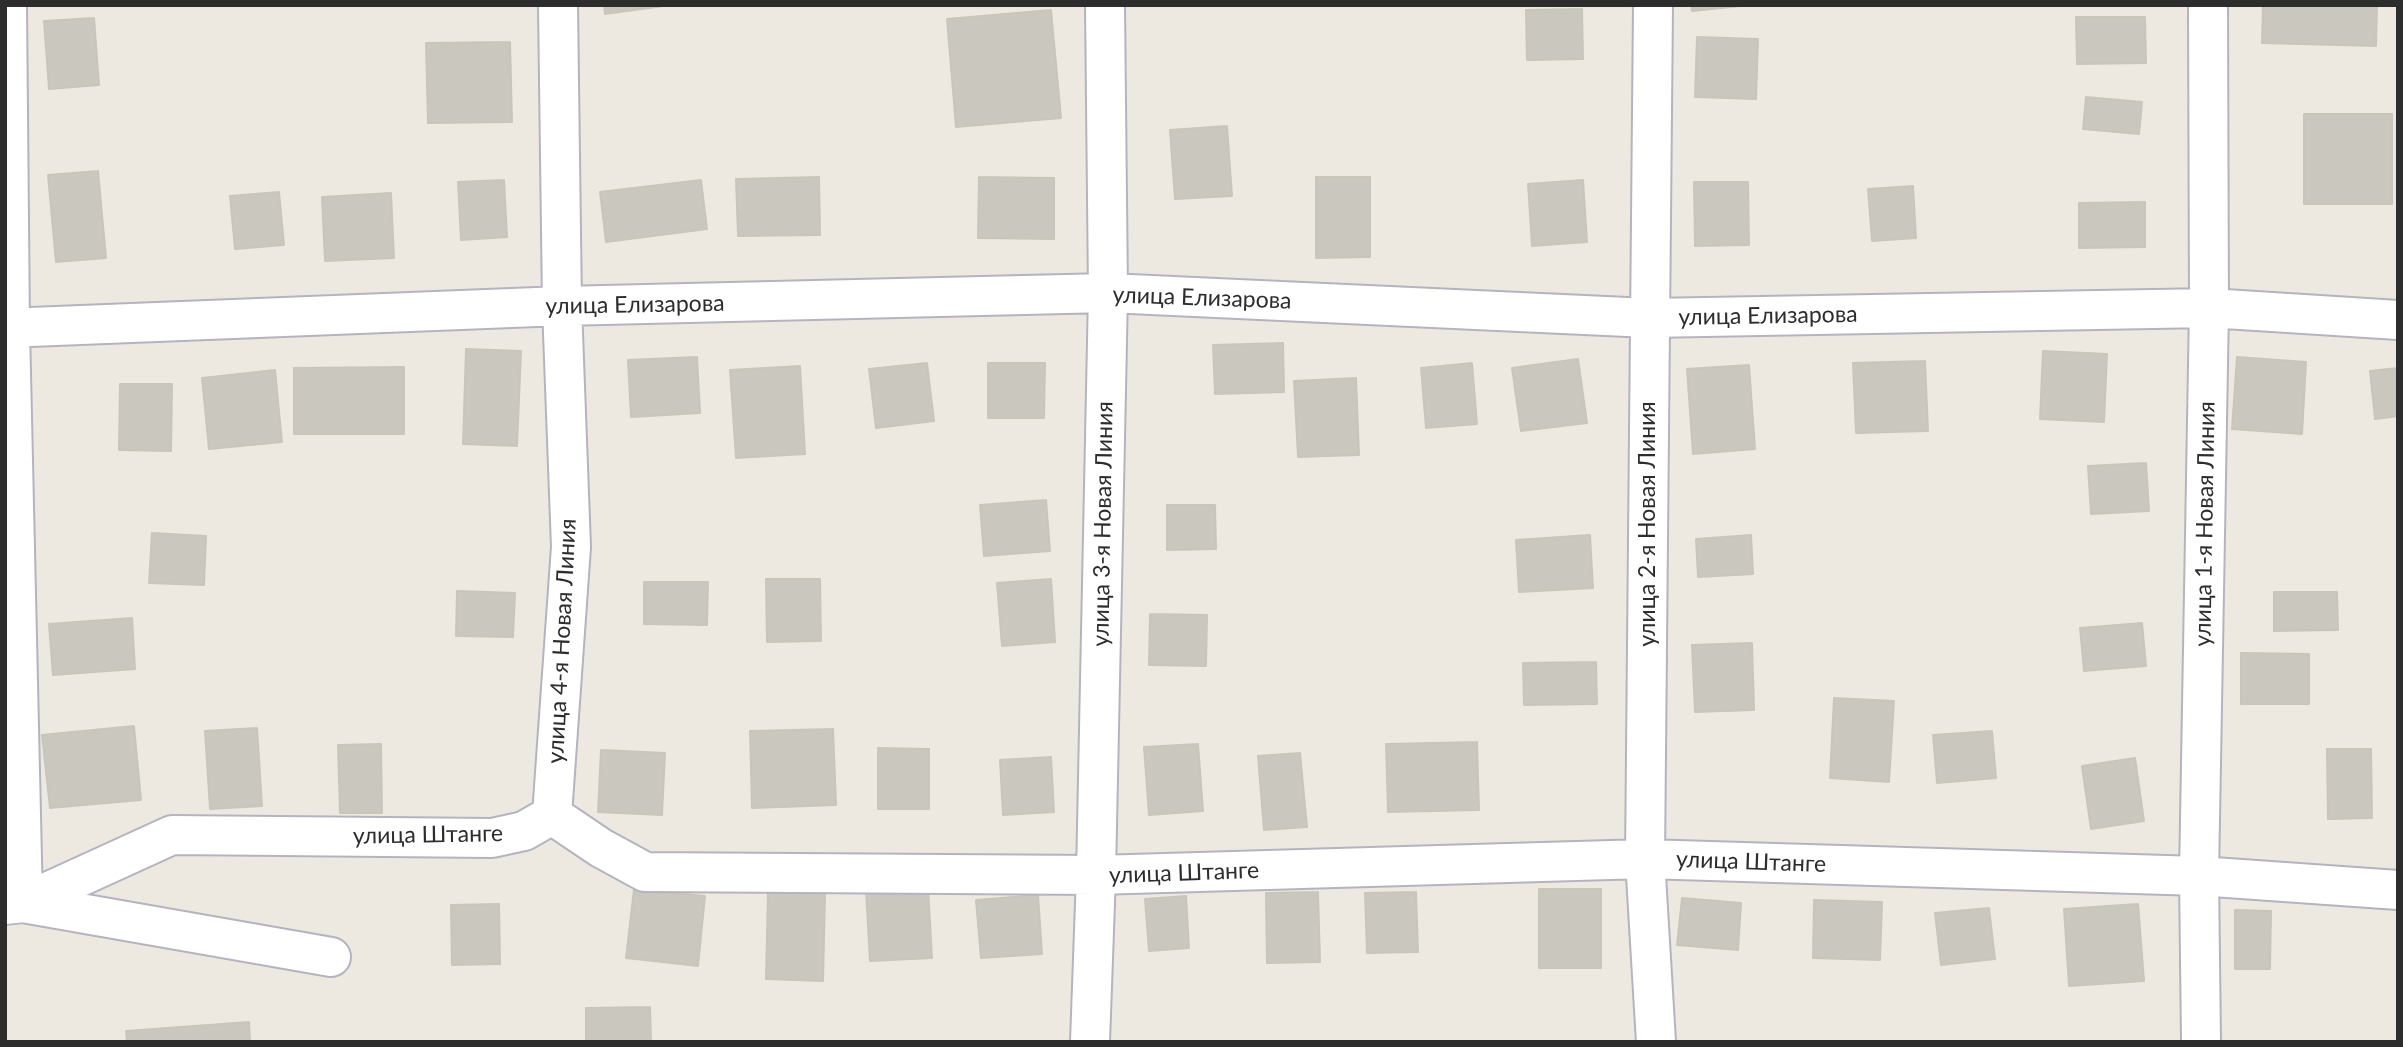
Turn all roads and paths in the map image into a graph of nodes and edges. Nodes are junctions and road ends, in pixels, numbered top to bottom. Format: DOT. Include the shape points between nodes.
graph roads {
  1 [pos="8,5"];
  2 [pos="558,5"];
  3 [pos="1105,5"];
  4 [pos="1653,5"];
  5 [pos="2208,5"];
  6 [pos="1108,293"];
  7 [pos="562,306"];
  8 [pos="2209,308"];
  9 [pos="1649,318"];
  10 [pos="2398,320"];
  11 [pos="8,328"];
  12 [pos="552,815"];
  13 [pos="1645,859"];
  14 [pos="1096,875"];
  15 [pos="2199,876"];
  16 [pos="2398,890"];
  17 [pos="14,904"];
  18 [pos="331,957"];
  19 [pos="1090,1042"];
  20 [pos="1656,1042"];
  21 [pos="2201,1042"];
  1 -- 11 [label="street"];
  2 -- 7 [label="street, улица 4-я Новая Линия"];
  3 -- 6 [label="street, улица 3-я Новая Линия"];
  4 -- 9 [label="street, улица 2-я Новая Линия"];
  5 -- 8 [label="street, улица 1-я Новая Линия"];
  6 -- 7 [label="street, улица Елизарова"];
  6 -- 9 [label="street, улица Елизарова"];
  6 -- 14 [label="street, улица 3-я Новая Линия"];
  7 -- 11 [label="street, улица Елизарова"];
  7 -- 12 [label="street, улица 4-я Новая Линия" via="571,547"];
  8 -- 9 [label="street, улица Елизарова"];
  8 -- 10 [label="street, улица Елизарова"];
  8 -- 15 [label="street, улица 1-я Новая Линия"];
  9 -- 13 [label="street, улица 2-я Новая Линия"];
  11 -- 17 [label="street"];
  12 -- 14 [label="street, улица Штанге" via="645,872"];
  12 -- 17 [label="street, улица Штанге" via="524,831 492,838 172,835"];
  13 -- 14 [label="street, улица Штанге"];
  13 -- 15 [label="street, улица Штанге"];
  13 -- 20 [label="street, улица 2-я Новая Линия"];
  14 -- 19 [label="street, улица 3-я Новая Линия"];
  15 -- 16 [label="street, улица Штанге"];
  15 -- 21 [label="street, улица 1-я Новая Линия"];
  17 -- 18 [label="street"];
}
